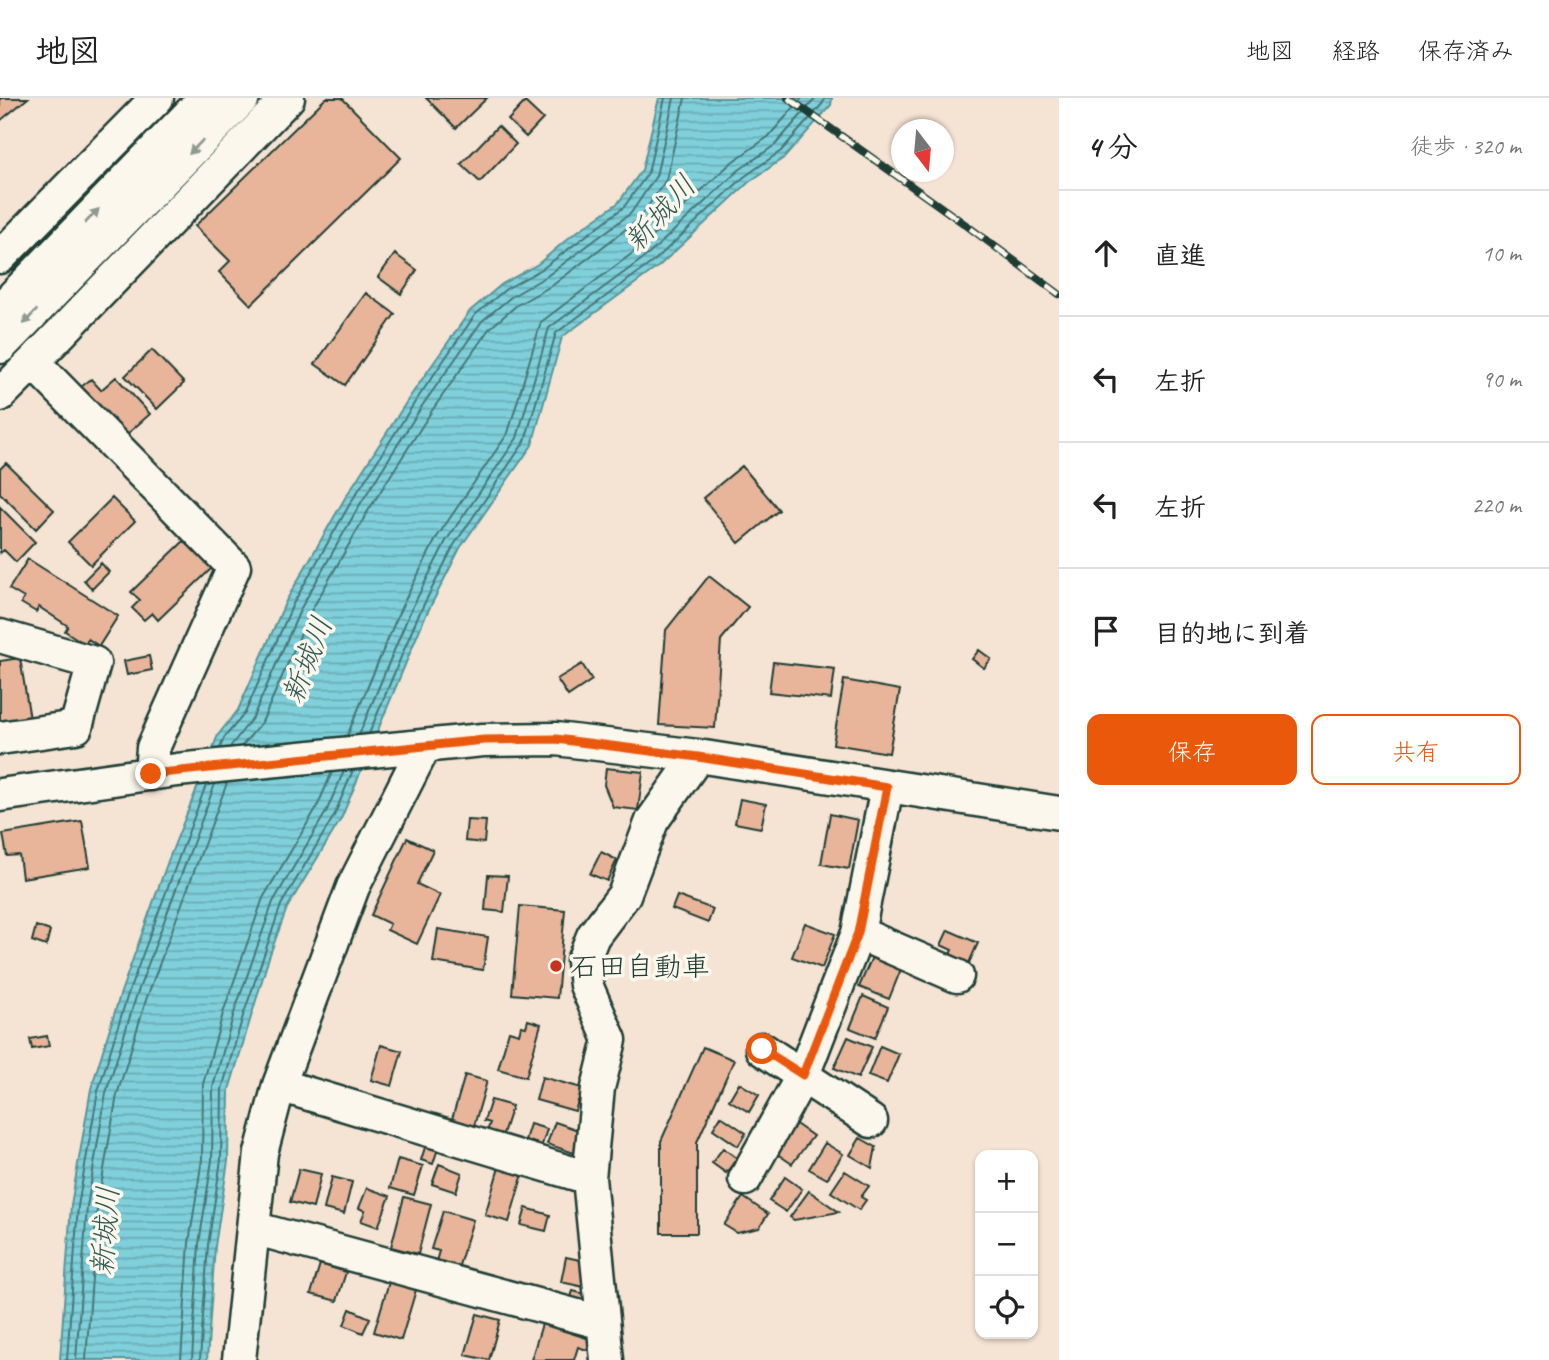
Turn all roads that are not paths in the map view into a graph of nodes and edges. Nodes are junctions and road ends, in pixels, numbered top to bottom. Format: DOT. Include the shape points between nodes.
graph roads {
  1 [pos="157,98"];
  2 [pos="205,98"];
  3 [pos="243,98"];
  4 [pos="288,98"];
  5 [pos="0,257"];
  6 [pos="52,275"];
  7 [pos="0,310"];
  8 [pos="0,347"];
  9 [pos="33,362"];
  10 [pos="0,395"];
  11 [pos="0,636"];
  12 [pos="0,738"];
  13 [pos="419,747"];
  14 [pos="698,757"];
  15 [pos="164,772"];
  16 [pos="887,787"];
  17 [pos="0,795"];
  18 [pos="1059,813"];
  19 [pos="858,933"];
  20 [pos="957,976"];
  21 [pos="762,1049"];
  22 [pos="803,1075"];
  23 [pos="279,1085"];
  24 [pos="871,1121"];
  25 [pos="589,1178"];
  26 [pos="744,1179"];
  27 [pos="253,1228"];
  28 [pos="603,1323"];
  29 [pos="239,1360"];
  30 [pos="607,1360"];
  1 -- 5 [label="street"];
  6 -- 2 [label="street, one-way"];
  3 -- 6 [label="street, one-way"];
  4 -- 9 [label="street"];
  6 -- 7 [label="street"];
  6 -- 8 [label="street, one-way"];
  9 -- 10 [label="street"];
  9 -- 15 [label="street" via="234,567 153,748"];
  11 -- 12 [label="street" via="94,663 76,727"];
  13 -- 14 [label="street" via="556,739"];
  13 -- 15 [label="street"];
  13 -- 23 [label="street" via="354,887"];
  14 -- 16 [label="street"];
  14 -- 25 [label="street" via="652,821 624,895 593,936 583,961 586,985 610,1040 598,1088"];
  15 -- 17 [label="street"];
  16 -- 18 [label="street"];
  16 -- 19 [label="street"];
  19 -- 20 [label="street"];
  19 -- 22 [label="street"];
  21 -- 22 [label="street"];
  22 -- 24 [label="street"];
  22 -- 26 [label="street"];
  23 -- 25 [label="street"];
  23 -- 27 [label="street" via="261,1153"];
  25 -- 28 [label="street"];
  27 -- 28 [label="street"];
  27 -- 29 [label="street"];
  28 -- 30 [label="street"];
}
